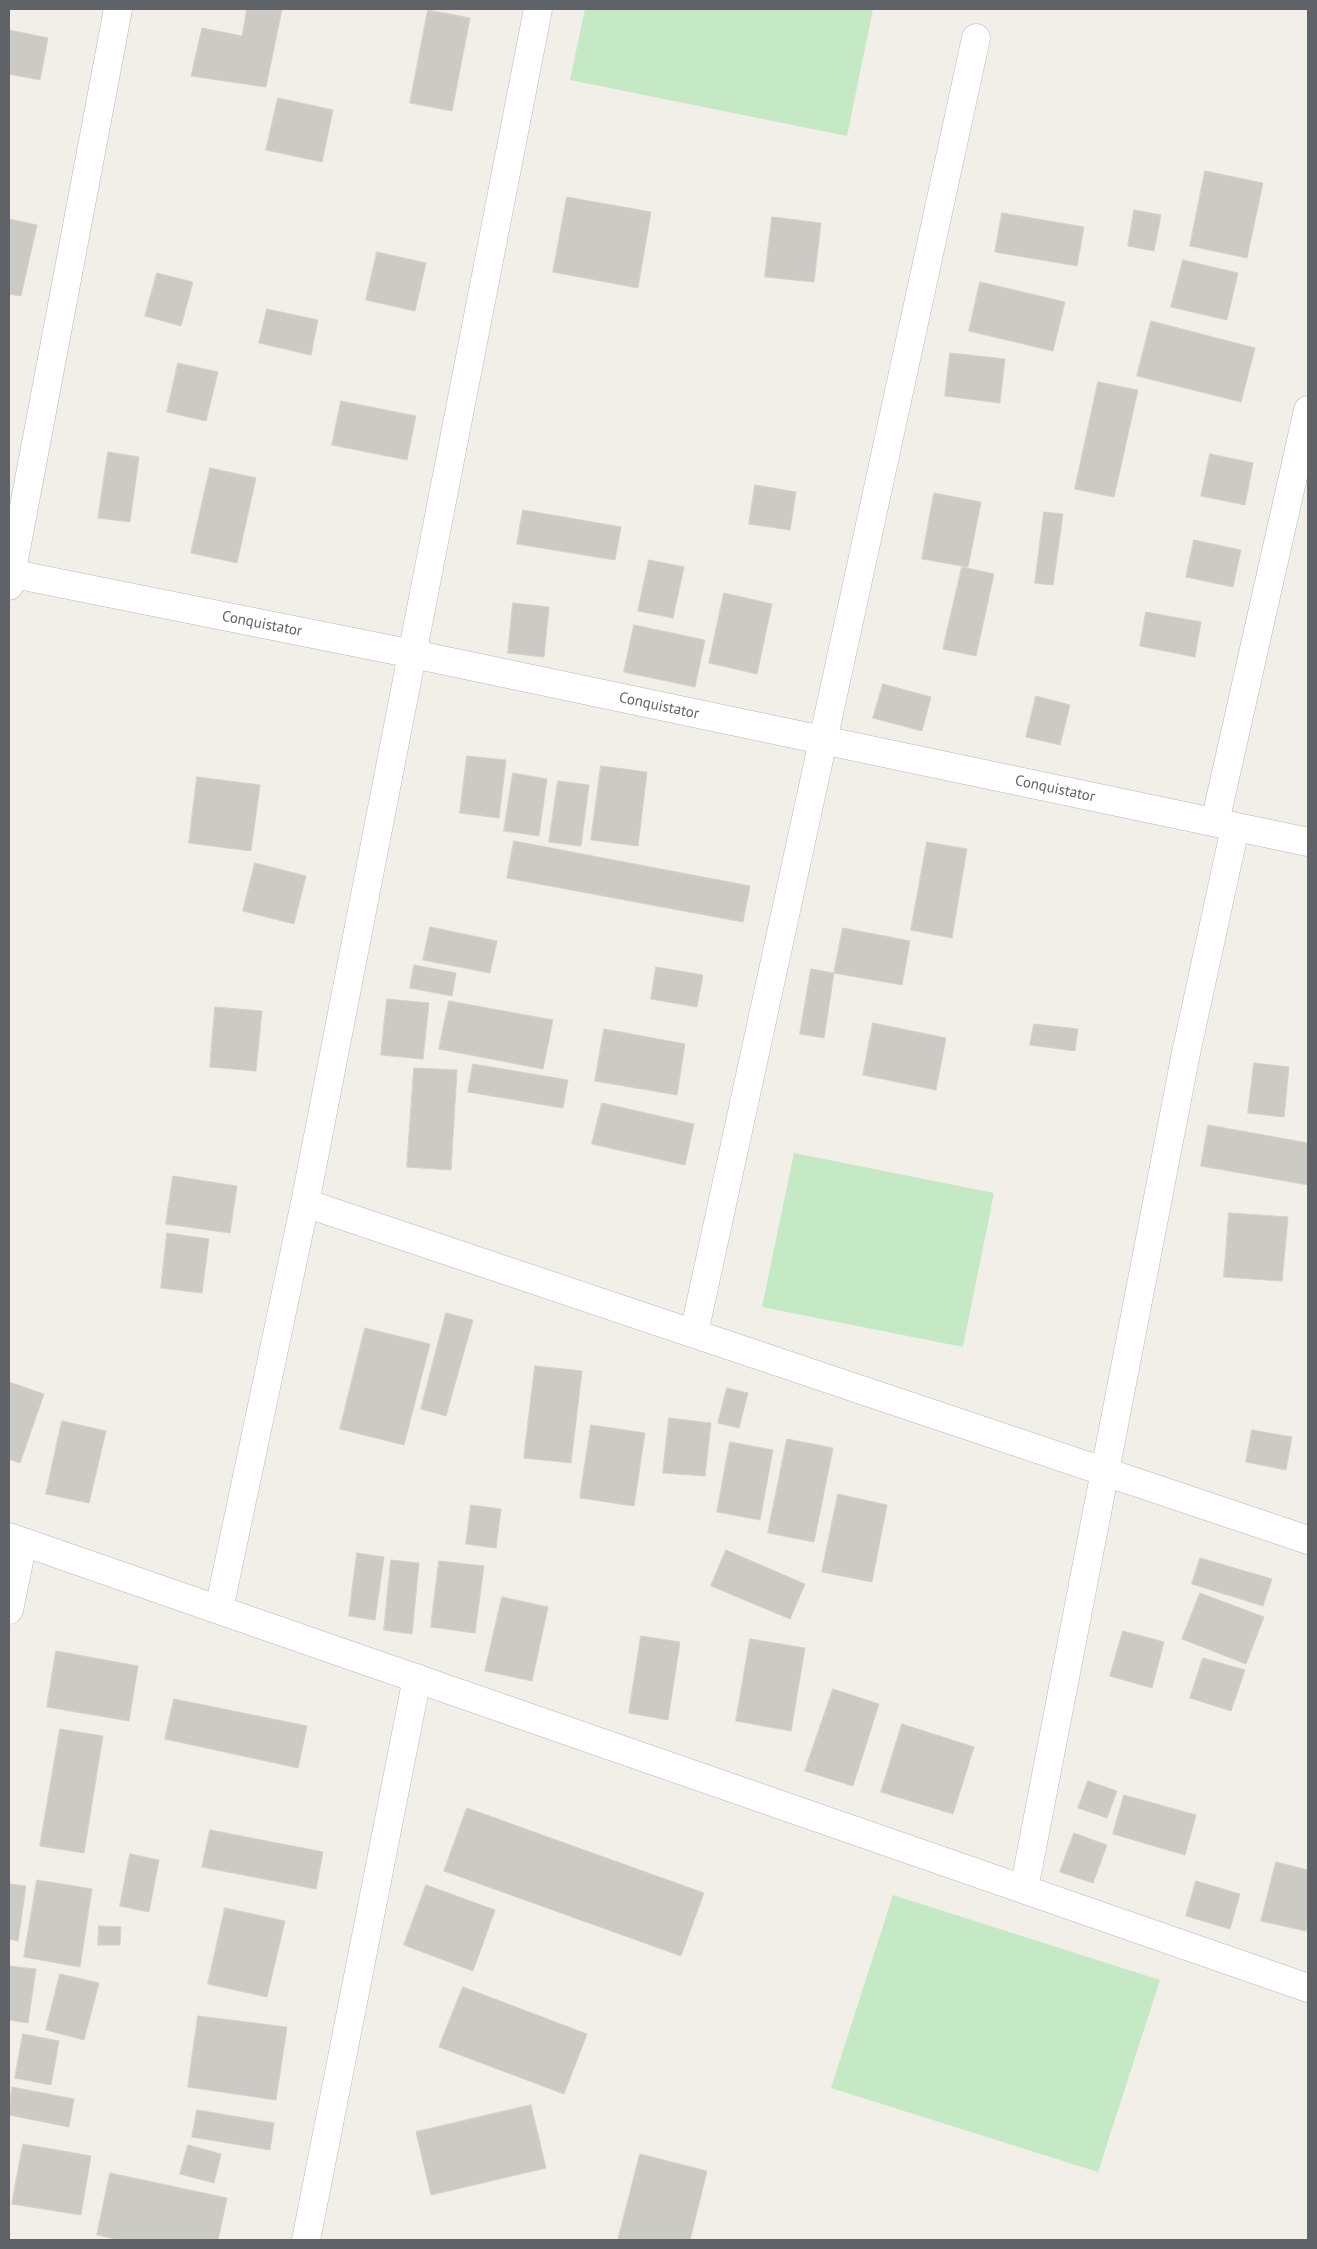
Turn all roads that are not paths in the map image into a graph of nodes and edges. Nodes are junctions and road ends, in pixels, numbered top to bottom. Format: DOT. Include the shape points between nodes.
graph roads {
  1 [pos="118,9"];
  2 [pos="538,9"];
  3 [pos="976,38"];
  4 [pos="1308,410"];
  5 [pos="10,577"];
  6 [pos="413,654"];
  7 [pos="824,741"];
  8 [pos="1225,825"];
  9 [pos="1308,842"];
  10 [pos="305,1203"];
  11 [pos="694,1333"];
  12 [pos="1106,1471"];
  13 [pos="16,1539"];
  14 [pos="1308,1540"];
  15 [pos="219,1609"];
  16 [pos="9,1610"];
  17 [pos="417,1678"];
  18 [pos="1024,1889"];
  19 [pos="1308,1988"];
  20 [pos="306,2240"];
  1 -- 5 [label="street"];
  2 -- 6 [label="street"];
  3 -- 7 [label="street"];
  4 -- 8 [label="street"];
  5 -- 6 [label="street, Conquistator"];
  6 -- 7 [label="street, Conquistator"];
  6 -- 10 [label="street"];
  7 -- 8 [label="street, Conquistator"];
  7 -- 11 [label="street"];
  8 -- 9 [label="street, Conquistator"];
  8 -- 12 [label="street" via="1186,1053"];
  10 -- 11 [label="street"];
  10 -- 15 [label="street"];
  11 -- 12 [label="street"];
  12 -- 14 [label="street"];
  12 -- 18 [label="street"];
  13 -- 15 [label="street"];
  13 -- 16 [label="street"];
  15 -- 17 [label="street"];
  17 -- 18 [label="street"];
  17 -- 20 [label="street"];
  18 -- 19 [label="street"];
}
